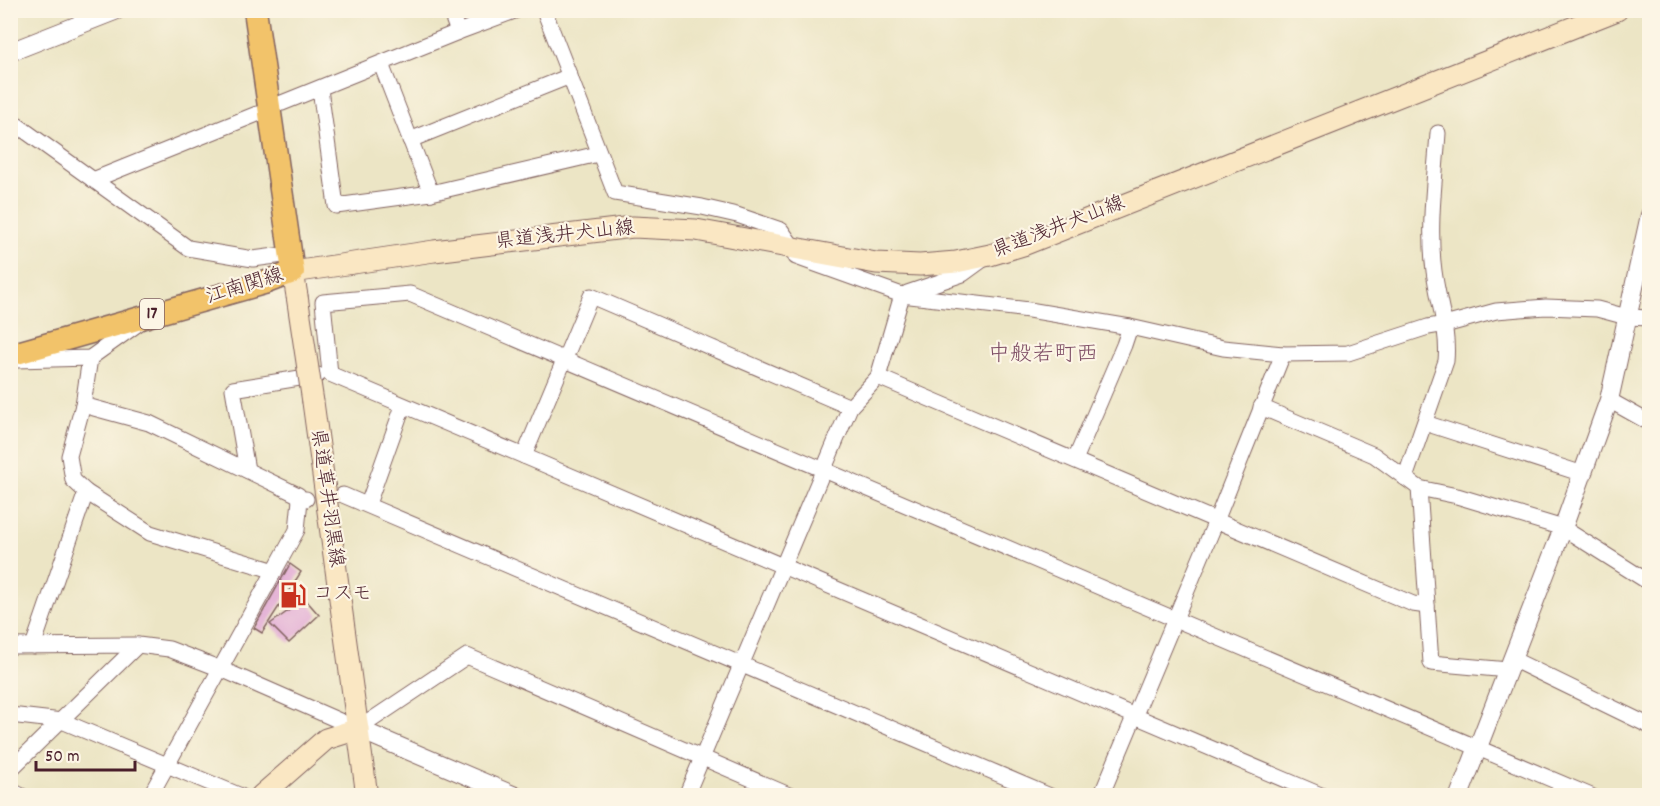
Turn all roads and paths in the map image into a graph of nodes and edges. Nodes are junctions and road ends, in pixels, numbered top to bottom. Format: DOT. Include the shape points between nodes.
graph roads {
  1 [pos="117,10"];
  2 [pos="255,10"];
  3 [pos="450,10"];
  4 [pos="517,10"];
  5 [pos="544,10"];
  6 [pos="1617,10"];
  7 [pos="88,16"];
  8 [pos="458,32"];
  9 [pos="10,52"];
  10 [pos="381,64"];
  11 [pos="570,76"];
  12 [pos="320,89"];
  13 [pos="282,103"];
  14 [pos="256,114"];
  15 [pos="10,120"];
  16 [pos="1438,133"];
  17 [pos="410,140"];
  18 [pos="598,154"];
  19 [pos="93,180"];
  20 [pos="431,193"];
  21 [pos="1650,215"];
  22 [pos="793,247"];
  23 [pos="990,255"];
  24 [pos="292,263"];
  25 [pos="902,295"];
  26 [pos="152,314"];
  27 [pos="1627,316"];
  28 [pos="1650,318"];
  29 [pos="1445,324"];
  30 [pos="1130,327"];
  31 [pos="1283,354"];
  32 [pos="10,357"];
  33 [pos="90,358"];
  34 [pos="564,359"];
  35 [pos="330,374"];
  36 [pos="878,377"];
  37 [pos="1609,400"];
  38 [pos="82,405"];
  39 [pos="404,406"];
  40 [pos="850,407"];
  41 [pos="1261,407"];
  42 [pos="1425,423"];
  43 [pos="1650,423"];
  44 [pos="524,456"];
  45 [pos="1075,460"];
  46 [pos="824,469"];
  47 [pos="247,470"];
  48 [pos="1583,474"];
  49 [pos="1405,478"];
  50 [pos="1419,488"];
  51 [pos="86,492"];
  52 [pos="343,495"];
  53 [pos="368,504"];
  54 [pos="1216,521"];
  55 [pos="1563,528"];
  56 [pos="783,566"];
  57 [pos="275,571"];
  58 [pos="1650,583"];
  59 [pos="1427,606"];
  60 [pos="1175,619"];
  61 [pos="138,645"];
  62 [pos="10,646"];
  63 [pos="33,646"];
  64 [pos="743,664"];
  65 [pos="1510,664"];
  66 [pos="221,669"];
  67 [pos="10,715"];
  68 [pos="1134,716"];
  69 [pos="62,721"];
  70 [pos="1650,726"];
  71 [pos="358,729"];
  72 [pos="1478,747"];
  73 [pos="702,758"];
  74 [pos="167,765"];
  75 [pos="10,770"];
  76 [pos="10,790"];
  77 [pos="22,795"];
  78 [pos="150,795"];
  79 [pos="241,795"];
  80 [pos="261,795"];
  81 [pos="367,795"];
  82 [pos="515,795"];
  83 [pos="686,795"];
  84 [pos="791,795"];
  85 [pos="1050,795"];
  86 [pos="1101,795"];
  87 [pos="1323,795"];
  88 [pos="1459,795"];
  89 [pos="1591,795"];
  1 -- 7 [label="street"];
  2 -- 24 [label="main road, 江南関線"];
  3 -- 8 [label="street"];
  4 -- 8 [label="street"];
  5 -- 11 [label="street"];
  6 -- 23 [label="main road, 県道浅井犬山線"];
  7 -- 9 [label="street"];
  8 -- 10 [label="street"];
  10 -- 12 [label="street"];
  10 -- 17 [label="street"];
  11 -- 17 [label="street"];
  11 -- 18 [label="street"];
  12 -- 13 [label="street"];
  12 -- 20 [label="street" via="336,206"];
  14 -- 19 [label="street"];
  15 -- 19 [label="street"];
  16 -- 29 [label="street" via="1432,233 1434,271"];
  17 -- 20 [label="street"];
  18 -- 20 [label="street"];
  18 -- 22 [label="street" via="615,193 736,215 781,230"];
  19 -- 24 [label="street" via="188,248"];
  21 -- 27 [label="street"];
  22 -- 23 [label="main road, 県道浅井犬山線" via="876,263 920,265"];
  22 -- 24 [label="main road, 県道浅井犬山線" via="696,230 633,227"];
  22 -- 25 [label="street" via="796,257"];
  23 -- 25 [label="street" via="963,274"];
  24 -- 26 [label="main road, 江南関線 / 17" via="275,279"];
  24 -- 71 [label="main road, 県道草井羽黒線, bridge"];
  25 -- 30 [label="street"];
  25 -- 36 [label="street"];
  26 -- 32 [label="main road, 江南関線 / 17"];
  26 -- 33 [label="street"];
  27 -- 28 [label="street"];
  27 -- 29 [label="street" via="1597,309 1546,307 1496,311"];
  27 -- 37 [label="street"];
  29 -- 31 [label="street" via="1348,353"];
  29 -- 42 [label="street" via="1446,361"];
  30 -- 31 [label="street" via="1223,348"];
  30 -- 45 [label="street"];
  31 -- 41 [label="street"];
  32 -- 33 [label="street"];
  33 -- 38 [label="street"];
  34 -- 35 [label="street" via="410,294 323,302"];
  34 -- 40 [label="street" via="591,296"];
  34 -- 44 [label="street"];
  34 -- 46 [label="street"];
  35 -- 39 [label="street"];
  35 -- 47 [label="street" via="233,389"];
  36 -- 40 [label="street"];
  36 -- 45 [label="street"];
  37 -- 43 [label="street"];
  37 -- 48 [label="street"];
  38 -- 47 [label="street" via="149,423"];
  38 -- 51 [label="street" via="69,456 73,480"];
  39 -- 44 [label="street"];
  39 -- 53 [label="street"];
  40 -- 46 [label="street"];
  41 -- 49 [label="street" via="1374,455"];
  41 -- 54 [label="street"];
  42 -- 48 [label="street"];
  42 -- 49 [label="street"];
  44 -- 56 [label="street"];
  45 -- 54 [label="street"];
  46 -- 56 [label="street"];
  46 -- 60 [label="street"];
  47 -- 57 [label="street" via="303,500 297,530"];
  48 -- 55 [label="street"];
  49 -- 50 [label="street"];
  50 -- 55 [label="street"];
  50 -- 59 [label="street"];
  51 -- 57 [label="street" via="150,533"];
  51 -- 63 [label="street"];
  52 -- 53 [label="street"];
  53 -- 64 [label="street"];
  54 -- 59 [label="street" via="1413,604"];
  54 -- 60 [label="street"];
  55 -- 58 [label="street"];
  55 -- 65 [label="street"];
  56 -- 64 [label="street"];
  56 -- 68 [label="street"];
  57 -- 66 [label="street"];
  59 -- 65 [label="street" via="1431,663"];
  60 -- 68 [label="street"];
  60 -- 72 [label="street"];
  61 -- 63 [label="street"];
  61 -- 66 [label="street" via="169,649"];
  61 -- 69 [label="street"];
  62 -- 63 [label="street"];
  64 -- 73 [label="street"];
  64 -- 85 [label="street"];
  65 -- 70 [label="street"];
  65 -- 72 [label="street"];
  66 -- 71 [label="street"];
  66 -- 74 [label="street"];
  67 -- 69 [label="street"];
  68 -- 86 [label="street"];
  68 -- 87 [label="street"];
  69 -- 74 [label="street"];
  69 -- 75 [label="street"];
  71 -- 73 [label="street" via="467,656"];
  71 -- 80 [label="main road" via="326,739"];
  71 -- 81 [label="main road, 県道草井羽黒線"];
  71 -- 82 [label="street"];
  72 -- 88 [label="street"];
  72 -- 89 [label="street"];
  73 -- 83 [label="street"];
  73 -- 84 [label="street"];
  74 -- 78 [label="street"];
  74 -- 79 [label="street"];
  76 -- 77 [label="street"];
}
